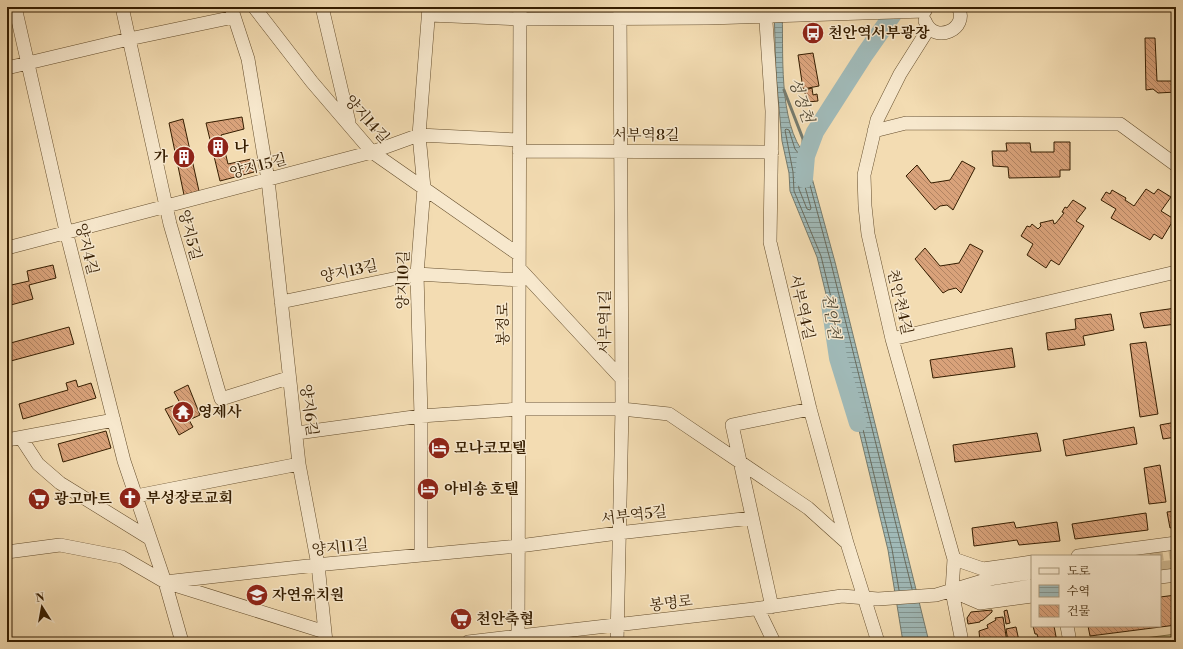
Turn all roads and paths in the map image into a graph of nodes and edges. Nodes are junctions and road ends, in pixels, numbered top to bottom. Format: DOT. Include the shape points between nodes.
graph roads {
  1 [pos="15,7"];
  2 [pos="122,7"];
  3 [pos="255,7"];
  4 [pos="322,7"];
  5 [pos="958,7"];
  6 [pos="926,9"];
  7 [pos="429,11"];
  8 [pos="856,11"];
  9 [pos="233,12"];
  10 [pos="765,12"];
  11 [pos="520,13"];
  12 [pos="620,13"];
  13 [pos="708,13"];
  14 [pos="929,28"];
  15 [pos="129,39"];
  16 [pos="29,64"];
  17 [pos="7,68"];
  18 [pos="350,125"];
  19 [pos="874,131"];
  20 [pos="419,135"];
  21 [pos="519,146"];
  22 [pos="620,151"];
  23 [pos="372,152"];
  24 [pos="772,152"];
  25 [pos="1176,165"];
  26 [pos="268,180"];
  27 [pos="424,188"];
  28 [pos="166,206"];
  29 [pos="66,232"];
  30 [pos="7,248"];
  31 [pos="518,254"];
  32 [pos="1176,272"];
  33 [pos="417,274"];
  34 [pos="519,274"];
  35 [pos="281,302"];
  36 [pos="892,339"];
  37 [pos="288,378"];
  38 [pos="622,379"];
  39 [pos="519,409"];
  40 [pos="622,409"];
  41 [pos="810,409"];
  42 [pos="421,416"];
  43 [pos="114,420"];
  44 [pos="297,433"];
  45 [pos="21,438"];
  46 [pos="7,440"];
  47 [pos="740,460"];
  48 [pos="299,464"];
  49 [pos="136,496"];
  50 [pos="752,518"];
  51 [pos="618,533"];
  52 [pos="149,538"];
  53 [pos="847,543"];
  54 [pos="1176,543"];
  55 [pos="519,546"];
  56 [pos="7,552"];
  57 [pos="421,555"];
  58 [pos="1086,555"];
  59 [pos="954,559"];
  60 [pos="318,565"];
  61 [pos="1176,575"];
  62 [pos="1161,577"];
  63 [pos="1031,579"];
  64 [pos="165,582"];
  65 [pos="952,591"];
  66 [pos="863,597"];
  67 [pos="772,607"];
  68 [pos="758,609"];
  69 [pos="617,625"];
  70 [pos="1067,627"];
  71 [pos="325,637"];
  72 [pos="518,639"];
  73 [pos="182,642"];
  74 [pos="468,642"];
  75 [pos="617,642"];
  76 [pos="774,642"];
  77 [pos="878,642"];
  78 [pos="962,642"];
  79 [pos="1070,642"];
  1 -- 16 [label="street, 양지4길"];
  2 -- 15 [label="street, 양지5길"];
  3 -- 18 [label="street, 양지14길" via="312,82"];
  4 -- 18 [label="street"];
  5 -- 14 [label="street" via="959,22 951,31 939,33"];
  6 -- 8 [label="street"];
  6 -- 14 [label="street" via="926,22"];
  7 -- 11 [label="street"];
  7 -- 20 [label="street, 양지10길"];
  8 -- 10 [label="street" via="788,16"];
  9 -- 15 [label="street"];
  9 -- 26 [label="street, 양지6길" via="248,59"];
  10 -- 13 [label="street"];
  10 -- 24 [label="street, 서부역4길" via="772,111"];
  11 -- 12 [label="street"];
  11 -- 21 [label="street, 봉정로"];
  12 -- 13 [label="street"];
  12 -- 22 [label="street, 서부역1길"];
  14 -- 19 [label="street, 천안천4길" via="900,74"];
  15 -- 16 [label="street"];
  15 -- 28 [label="street, 양지5길"];
  16 -- 17 [label="street"];
  16 -- 29 [label="street, 양지4길"];
  18 -- 23 [label="street, 양지14길"];
  19 -- 25 [label="street" via="906,123 1120,124"];
  19 -- 36 [label="street, 천안천4길" via="864,175 865,206 868,234"];
  20 -- 21 [label="street, 양지15길"];
  20 -- 23 [label="street, 양지15길"];
  20 -- 27 [label="street, 양지10길"];
  21 -- 22 [label="street, 서부역8길"];
  21 -- 31 [label="street, 봉정로"];
  22 -- 24 [label="street, 서부역8길"];
  22 -- 38 [label="street, 서부역1길"];
  23 -- 26 [label="street, 양지15길"];
  23 -- 27 [label="street, 양지14길"];
  24 -- 41 [label="street, 서부역4길" via="770,242"];
  26 -- 28 [label="street, 양지15길"];
  26 -- 35 [label="street, 양지6길"];
  27 -- 31 [label="street, 양지14길"];
  27 -- 33 [label="street, 양지10길"];
  28 -- 29 [label="street, 양지15길"];
  28 -- 37 [label="street, 양지5길" via="221,399"];
  29 -- 30 [label="street, 양지15길"];
  29 -- 43 [label="street, 양지4길"];
  31 -- 34 [label="street, 봉정로"];
  32 -- 36 [label="street"];
  33 -- 34 [label="street, 양지13길"];
  33 -- 35 [label="street, 양지13길"];
  33 -- 42 [label="street, 양지10길"];
  34 -- 38 [label="street"];
  34 -- 39 [label="street, 봉정로"];
  35 -- 37 [label="street, 양지6길"];
  36 -- 59 [label="street, 천안천4길"];
  37 -- 44 [label="street, 양지6길"];
  38 -- 40 [label="street, 서부역1길"];
  39 -- 40 [label="street"];
  39 -- 42 [label="street"];
  39 -- 55 [label="street, 봉정로"];
  40 -- 47 [label="street" via="669,414"];
  40 -- 51 [label="street, 서부역1길"];
  41 -- 47 [label="street" via="732,425"];
  41 -- 53 [label="street, 서부역4길"];
  42 -- 44 [label="street"];
  42 -- 57 [label="street, 양지10길"];
  43 -- 45 [label="street"];
  43 -- 49 [label="street, 양지4길"];
  44 -- 48 [label="street, 양지6길"];
  45 -- 46 [label="street"];
  45 -- 52 [label="street" via="38,464 60,483"];
  47 -- 50 [label="street"];
  47 -- 53 [label="street" via="808,508"];
  48 -- 49 [label="street"];
  48 -- 60 [label="street, 양지6길"];
  49 -- 52 [label="street, 양지4길"];
  50 -- 51 [label="street, 서부역5길"];
  50 -- 67 [label="street"];
  51 -- 55 [label="street, 서부역5길"];
  51 -- 69 [label="street, 서부역1길"];
  52 -- 64 [label="street, 양지4길"];
  53 -- 66 [label="street, 서부역4길"];
  54 -- 58 [label="street"];
  55 -- 57 [label="street, 양지11길"];
  55 -- 72 [label="street, 봉정로"];
  56 -- 64 [label="street" via="60,545 122,557"];
  57 -- 60 [label="street, 양지11길"];
  59 -- 63 [label="street" via="983,569"];
  59 -- 65 [label="street, 천안천4길"];
  60 -- 64 [label="street, 양지11길"];
  60 -- 71 [label="street, 양지6길"];
  61 -- 62 [label="street"];
  63 -- 65 [label="street, 봉명로" via="989,579"];
  63 -- 65 [label="street" via="980,603"];
  64 -- 71 [label="street"];
  64 -- 73 [label="street, 양지4길"];
  65 -- 66 [label="street, 봉명로" via="936,595 878,599"];
  65 -- 78 [label="street, 천안천4길"];
  66 -- 67 [label="street, 봉명로" via="842,596"];
  66 -- 77 [label="street, 서부역4길"];
  67 -- 68 [label="street, 봉명로"];
  68 -- 69 [label="street, 봉명로"];
  68 -- 76 [label="street"];
  69 -- 72 [label="street, 봉명로"];
  69 -- 75 [label="street, 서부역1길"];
  70 -- 79 [label="street"];
  72 -- 74 [label="street, 봉명로"];
}
